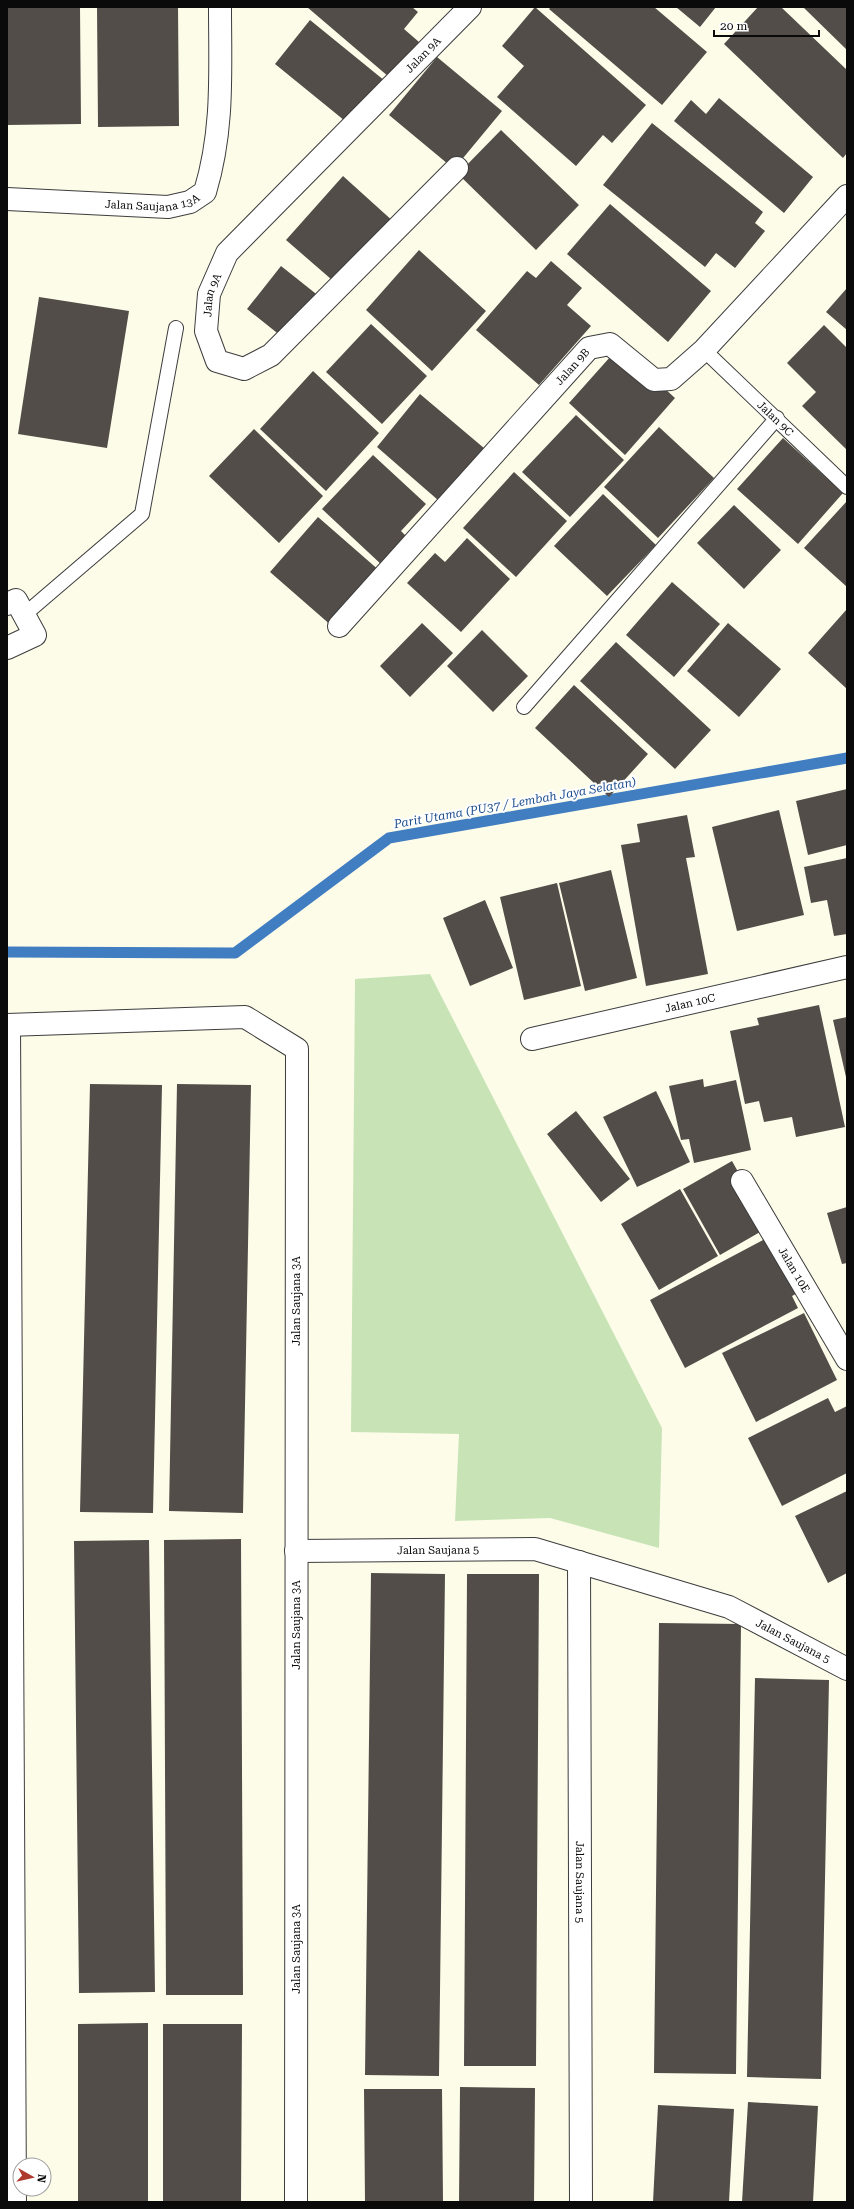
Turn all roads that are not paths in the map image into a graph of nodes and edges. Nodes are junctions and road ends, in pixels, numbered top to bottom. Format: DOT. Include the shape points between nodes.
graph roads {
  1 [pos="220,7"];
  2 [pos="470,7"];
  3 [pos="457,168"];
  4 [pos="847,196"];
  5 [pos="7,198"];
  6 [pos="176,328"];
  7 [pos="704,350"];
  8 [pos="777,418"];
  9 [pos="847,487"];
  10 [pos="16,609"];
  11 [pos="339,626"];
  12 [pos="7,648"];
  13 [pos="524,707"];
  14 [pos="847,967"];
  15 [pos="8,1025"];
  16 [pos="532,1039"];
  17 [pos="742,1181"];
  18 [pos="839,1330"];
  19 [pos="847,1359"];
  20 [pos="296,1551"];
  21 [pos="579,1562"];
  22 [pos="847,1669"];
  23 [pos="14,2202"];
  24 [pos="296,2202"];
  25 [pos="580,2202"];
  1 -- 5 [label="street, Jalan Saujana 13A" via="219,127 214,161 205,192 190,202 168,207"];
  2 -- 3 [label="street, Jalan 9A" via="227,253 209,294 206,331 217,361 244,369 271,355"];
  4 -- 7 [label="street, Jalan 9B"];
  6 -- 10 [label="lane" via="142,514"];
  7 -- 8 [label="lane, Jalan 9C"];
  7 -- 11 [label="street, Jalan 9B" via="671,379 654,380 610,344 589,348"];
  8 -- 9 [label="lane, Jalan 9C"];
  8 -- 13 [label="lane"];
  10 -- 12 [label="street" via="35,635"];
  14 -- 16 [label="street, Jalan 10C"];
  15 -- 20 [label="street, Jalan Saujana 3A" via="245,1017 297,1048"];
  15 -- 23 [label="street"];
  17 -- 18 [label="street, Jalan 10E"];
  18 -- 19 [label="street, Jalan 10E"];
  20 -- 21 [label="street, Jalan Saujana 5" via="535,1549"];
  20 -- 24 [label="street, Jalan Saujana 3A"];
  21 -- 22 [label="street, Jalan Saujana 5" via="730,1607"];
  21 -- 25 [label="street, Jalan Saujana 5"];
}
